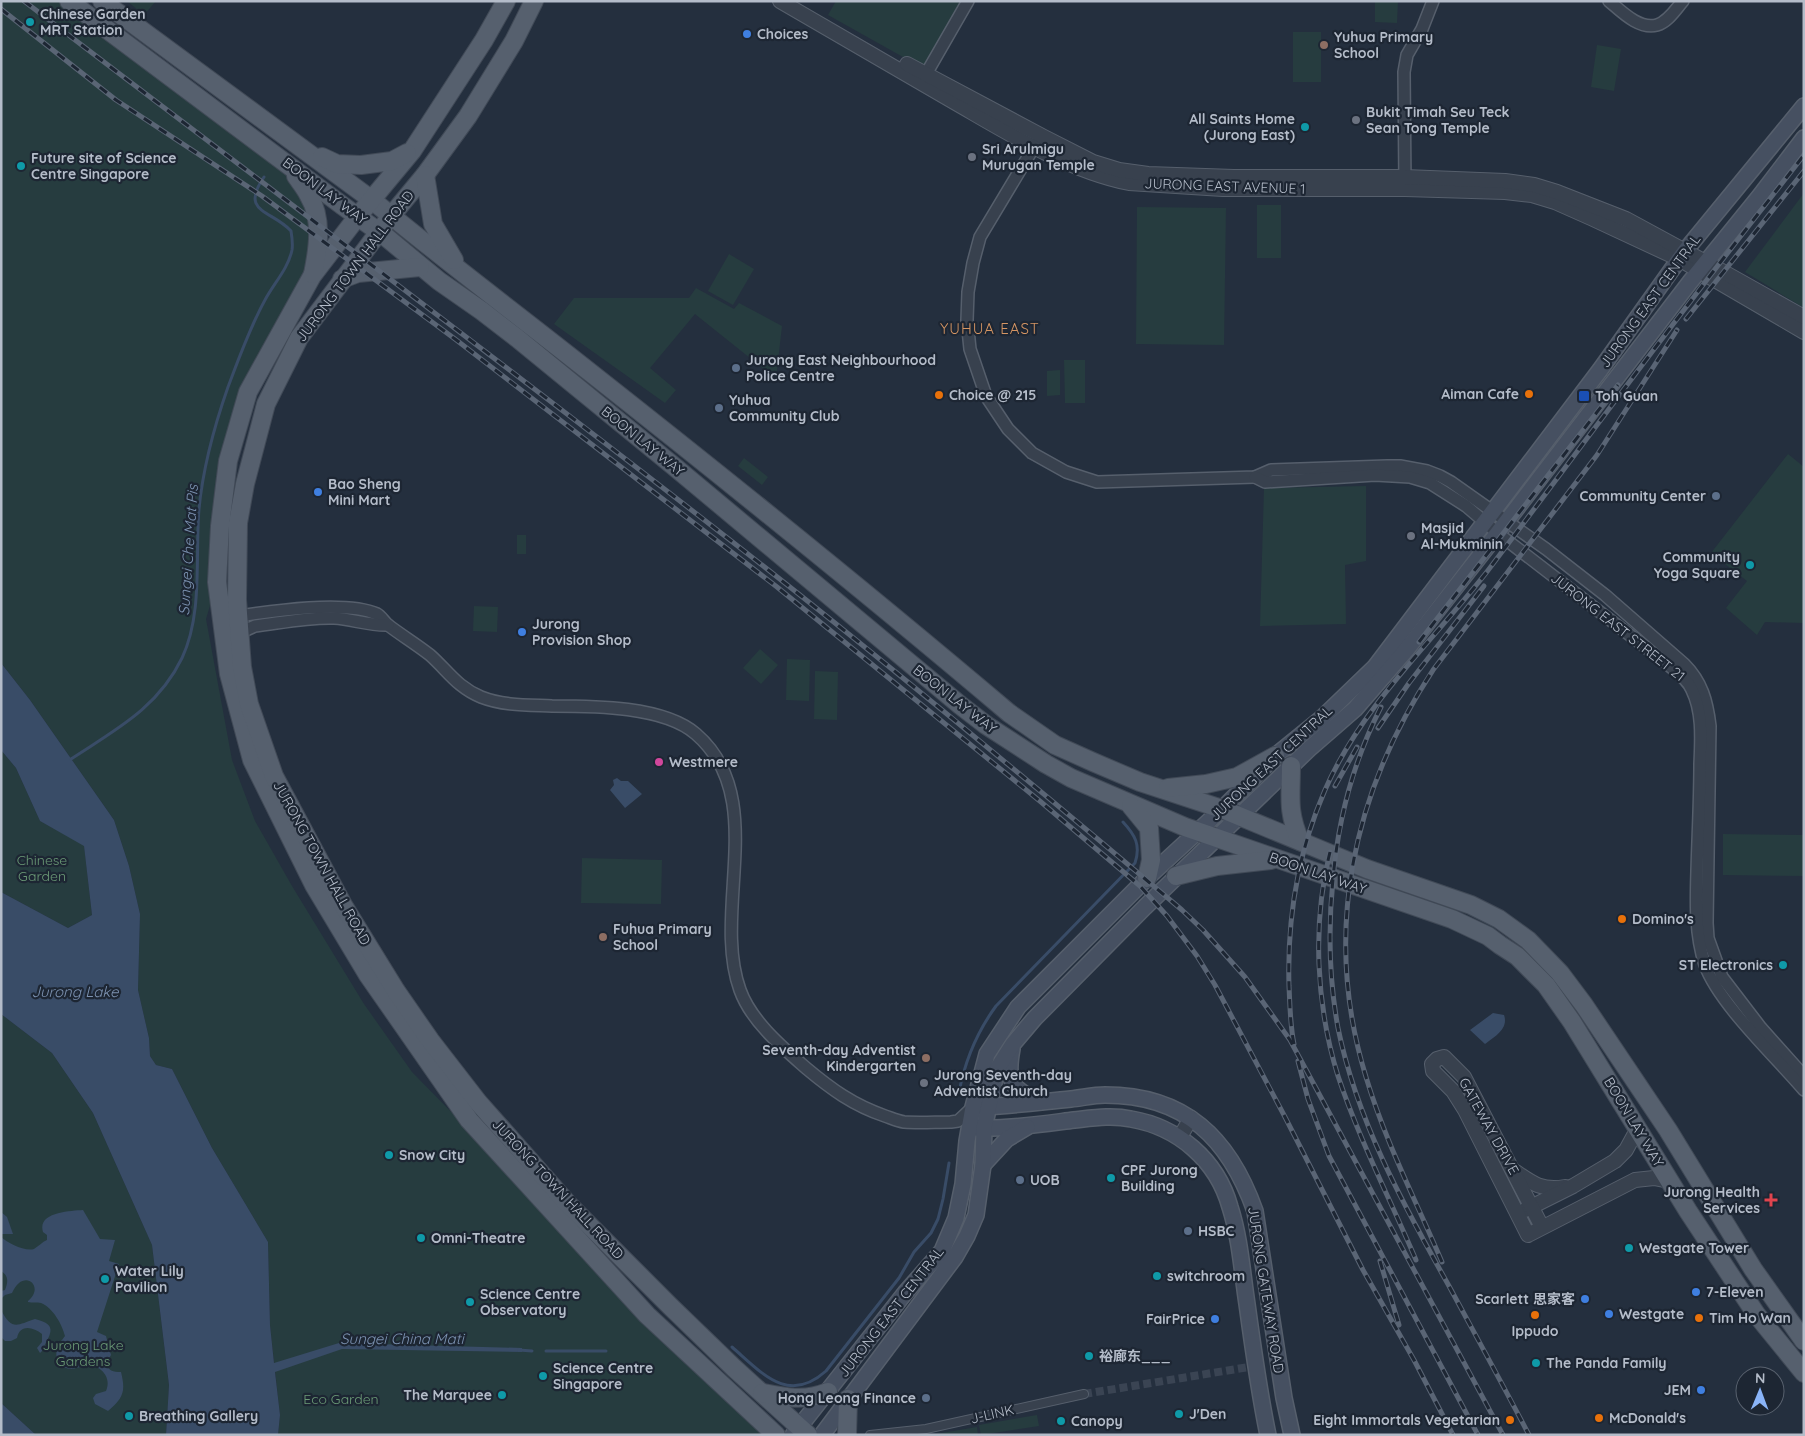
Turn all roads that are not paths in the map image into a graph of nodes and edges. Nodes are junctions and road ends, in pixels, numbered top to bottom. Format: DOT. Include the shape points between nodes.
graph roads {
  1 [pos="69,1"];
  2 [pos="102,1"];
  3 [pos="506,1"];
  4 [pos="534,1"];
  5 [pos="780,1"];
  6 [pos="797,1"];
  7 [pos="968,1"];
  8 [pos="1433,1"];
  9 [pos="1609,1"];
  10 [pos="1683,1"];
  11 [pos="923,78"];
  12 [pos="1804,106"];
  13 [pos="1804,138"];
  14 [pos="1038,141"];
  15 [pos="292,142"];
  16 [pos="412,151"];
  17 [pos="287,163"];
  18 [pos="425,175"];
  19 [pos="1405,183"];
  20 [pos="372,200"];
  21 [pos="358,216"];
  22 [pos="391,216"];
  23 [pos="379,232"];
  24 [pos="1682,255"];
  25 [pos="1703,266"];
  26 [pos="420,267"];
  27 [pos="460,269"];
  28 [pos="312,276"];
  29 [pos="342,279"];
  30 [pos="1804,317"];
  31 [pos="1804,332"];
  32 [pos="1489,516"];
  33 [pos="1502,528"];
  34 [pos="239,616"];
  35 [pos="388,625"];
  36 [pos="231,635"];
  37 [pos="1275,756"];
  38 [pos="1291,766"];
  39 [pos="1162,789"];
  40 [pos="1129,804"];
  41 [pos="290,805"];
  42 [pos="1222,809"];
  43 [pos="1238,816"];
  44 [pos="284,826"];
  45 [pos="1197,831"];
  46 [pos="1216,838"];
  47 [pos="1300,841"];
  48 [pos="1279,860"];
  49 [pos="1176,876"];
  50 [pos="1147,878"];
  51 [pos="1013,1044"];
  52 [pos="425,1046"];
  53 [pos="1804,1076"];
  54 [pos="1804,1090"];
  55 [pos="1040,1102"];
  56 [pos="973,1107"];
  57 [pos="989,1107"];
  58 [pos="1191,1118"];
  59 [pos="971,1125"];
  60 [pos="1029,1125"];
  61 [pos="1204,1128"];
  62 [pos="1638,1128"];
  63 [pos="1185,1141"];
  64 [pos="983,1165"];
  65 [pos="1514,1170"];
  66 [pos="1669,1181"];
  67 [pos="1573,1186"];
  68 [pos="1532,1207"];
  69 [pos="1517,1213"];
  70 [pos="1542,1227"];
  71 [pos="1789,1321"];
  72 [pos="1773,1336"];
  73 [pos="1803,1340"];
  74 [pos="1804,1373"];
  75 [pos="828,1392"];
  76 [pos="762,1393"];
  77 [pos="1084,1394"];
  78 [pos="848,1399"];
  79 [pos="761,1427"];
  80 [pos="800,1432"];
  81 [pos="776,1435"];
  82 [pos="822,1435"];
  83 [pos="847,1435"];
  84 [pos="870,1435"];
  85 [pos="1268,1435"];
  86 [pos="1292,1435"];
  1 -- 17 [label="main road, BOON LAY WAY"];
  2 -- 15 [label="main road, BOON LAY WAY"];
  3 -- 16 [label="main road, JURONG TOWN HALL ROAD"];
  4 -- 18 [label="main road, JURONG TOWN HALL ROAD" via="514,41 468,116"];
  5 -- 11 [label="street, JURONG EAST AVENUE 1"];
  6 -- 11 [label="street, JURONG EAST AVENUE 1"];
  7 -- 11 [label="street"];
  8 -- 19 [label="street" via="1422,29 1406,55"];
  9 -- 10 [label="street" via="1632,20 1656,25 1670,17"];
  11 -- 14 [label="street, JURONG EAST AVENUE 1"];
  12 -- 24 [label="main road, JURONG EAST CENTRAL"];
  13 -- 25 [label="main road, JURONG EAST CENTRAL"];
  14 -- 19 [label="street, JURONG EAST AVENUE 1" via="1119,170 1148,174"];
  14 -- 32 [label="street, JURONG EAST STREET 21" via="980,237 968,292 967,320 970,349 986,396 1008,429 1032,452 1066,472 1097,482 1255,477 1265,482 1375,475 1410,477 1437,486"];
  15 -- 16 [label="main road" via="337,164 392,161"];
  15 -- 20 [label="main road, BOON LAY WAY"];
  16 -- 20 [label="main road, JURONG TOWN HALL ROAD"];
  17 -- 21 [label="main road, BOON LAY WAY"];
  17 -- 28 [label="main road" via="315,209 318,235"];
  18 -- 22 [label="main road, JURONG TOWN HALL ROAD"];
  18 -- 27 [label="main road" via="433,224"];
  19 -- 24 [label="street, JURONG EAST AVENUE 1" via="1505,181 1534,185 1602,208"];
  20 -- 21 [label="main road, JURONG TOWN HALL ROAD"];
  20 -- 22 [label="main road, BOON LAY WAY"];
  21 -- 23 [label="main road, BOON LAY WAY"];
  21 -- 28 [label="main road, JURONG TOWN HALL ROAD"];
  22 -- 23 [label="main road, JURONG TOWN HALL ROAD"];
  22 -- 27 [label="main road, BOON LAY WAY"];
  23 -- 26 [label="main road, BOON LAY WAY"];
  23 -- 29 [label="main road, JURONG TOWN HALL ROAD"];
  24 -- 25 [label="street, JURONG EAST AVENUE 1"];
  24 -- 32 [label="main road, JURONG EAST CENTRAL"];
  25 -- 30 [label="street"];
  25 -- 31 [label="street"];
  25 -- 33 [label="main road, JURONG EAST CENTRAL"];
  26 -- 29 [label="main road" via="358,273"];
  26 -- 40 [label="main road, BOON LAY WAY" via="517,338 982,722 1071,778"];
  27 -- 39 [label="main road, BOON LAY WAY" via="691,451 1009,713 1055,745"];
  28 -- 36 [label="main road, JURONG TOWN HALL ROAD" via="248,392 228,461 217,582"];
  29 -- 34 [label="main road, JURONG TOWN HALL ROAD" via="299,338 266,404 238,523"];
  32 -- 33 [label="street, JURONG EAST STREET 21"];
  32 -- 37 [label="main road, JURONG EAST CENTRAL" via="1375,667 1322,718"];
  33 -- 38 [label="main road, JURONG EAST CENTRAL" via="1407,649 1355,708"];
  33 -- 53 [label="street, JURONG EAST STREET 21" via="1546,549 1605,595 1695,676 1708,708 1710,726 1708,938 1722,977"];
  33 -- 54 [label="street, JURONG EAST STREET 21" via="1691,687 1696,698 1700,734 1696,909 1706,967 1738,1016"];
  34 -- 35 [label="street" via="333,607 378,615"];
  34 -- 36 [label="main road" via="232,619"];
  35 -- 36 [label="street" via="333,618 255,626"];
  35 -- 59 [label="street" via="431,656 456,682 480,696 504,703 647,712 664,716 696,734 717,758 729,784 735,813 733,963 740,992 756,1018 787,1052 829,1088 853,1102 902,1122"];
  36 -- 41 [label="main road, JURONG TOWN HALL ROAD" via="242,667 249,704 274,776"];
  36 -- 44 [label="main road, JURONG TOWN HALL ROAD" via="229,674 247,744"];
  37 -- 39 [label="main road" via="1237,777"];
  37 -- 42 [label="main road, JURONG EAST CENTRAL"];
  38 -- 43 [label="main road, JURONG EAST CENTRAL"];
  38 -- 47 [label="main road" via="1291,817"];
  39 -- 42 [label="main road, BOON LAY WAY"];
  40 -- 45 [label="main road, BOON LAY WAY"];
  40 -- 50 [label="main road" via="1149,828 1151,860"];
  41 -- 44 [label="main road" via="283,809"];
  41 -- 52 [label="main road, JURONG TOWN HALL ROAD" via="342,905 396,991"];
  42 -- 43 [label="main road, BOON LAY WAY"];
  42 -- 45 [label="main road, JURONG EAST CENTRAL"];
  43 -- 46 [label="main road, JURONG EAST CENTRAL"];
  43 -- 47 [label="main road, BOON LAY WAY"];
  44 -- 52 [label="main road, JURONG TOWN HALL ROAD" via="330,913 368,975"];
  45 -- 46 [label="main road, BOON LAY WAY"];
  45 -- 50 [label="main road, JURONG EAST CENTRAL"];
  46 -- 48 [label="main road, BOON LAY WAY"];
  46 -- 49 [label="main road, JURONG EAST CENTRAL"];
  47 -- 71 [label="main road, BOON LAY WAY" via="1367,869 1471,905 1499,919 1528,940 1560,973 1584,1005"];
  48 -- 49 [label="main road" via="1217,866"];
  48 -- 62 [label="main road, BOON LAY WAY" via="1452,919 1488,936 1517,956 1546,986 1572,1022"];
  49 -- 51 [label="main road, JURONG EAST CENTRAL"];
  50 -- 56 [label="main road, JURONG EAST CENTRAL" via="1018,1007 987,1054"];
  51 -- 55 [label="main road" via="1009,1071 1014,1085 1022,1094"];
  51 -- 57 [label="main road, JURONG EAST CENTRAL" via="997,1069"];
  52 -- 76 [label="main road, JURONG TOWN HALL ROAD" via="570,1205"];
  52 -- 79 [label="main road, JURONG TOWN HALL ROAD" via="469,1120 647,1315"];
  55 -- 57 [label="main road, JURONG GATEWAY ROAD"];
  55 -- 58 [label="main road, JURONG GATEWAY ROAD" via="1104,1095 1139,1098"];
  56 -- 57 [label="main road, JURONG GATEWAY ROAD"];
  56 -- 59 [label="main road, JURONG EAST CENTRAL"];
  57 -- 59 [label="main road, JURONG EAST CENTRAL"];
  58 -- 61 [label="main road, JURONG GATEWAY ROAD"];
  58 -- 63 [label="street"];
  59 -- 60 [label="main road, JURONG GATEWAY ROAD"];
  59 -- 64 [label="main road, JURONG EAST CENTRAL"];
  59 -- 75 [label="main road, JURONG EAST CENTRAL" via="956,1218 942,1251"];
  60 -- 63 [label="main road, JURONG GATEWAY ROAD" via="1101,1117 1129,1118 1153,1124"];
  60 -- 64 [label="main road" via="1007,1139"];
  61 -- 63 [label="street"];
  61 -- 86 [label="main road, JURONG GATEWAY ROAD" via="1218,1142 1246,1184 1255,1211"];
  62 -- 66 [label="main road, BOON LAY WAY"];
  62 -- 67 [label="street" via="1626,1150 1615,1160"];
  63 -- 85 [label="main road, JURONG GATEWAY ROAD" via="1208,1164 1230,1204"];
  64 -- 78 [label="main road, JURONG EAST CENTRAL" via="976,1215 968,1236"];
  65 -- 67 [label="street" via="1532,1184 1545,1188"];
  65 -- 68 [label="street, GATEWAY DRIVE"];
  65 -- 69 [label="street, GATEWAY DRIVE" via="1464,1077 1444,1057 1437,1059 1432,1064 1433,1071 1453,1091 1465,1110"];
  66 -- 70 [label="street, GATEWAY DRIVE" via="1654,1178 1635,1180"];
  66 -- 72 [label="main road, BOON LAY WAY"];
  67 -- 68 [label="street"];
  68 -- 69 [label="street"];
  68 -- 70 [label="street, GATEWAY DRIVE"];
  69 -- 70 [label="street, GATEWAY DRIVE" via="1528,1235"];
  71 -- 72 [label="main road" via="1784,1332"];
  71 -- 73 [label="main road, BOON LAY WAY"];
  72 -- 74 [label="main road, BOON LAY WAY"];
  75 -- 76 [label="main road" via="800,1399"];
  75 -- 80 [label="main road, JURONG EAST CENTRAL"];
  76 -- 80 [label="main road, JURONG TOWN HALL ROAD"];
  77 -- 84 [label="street, J-LINK" via="926,1429"];
  78 -- 82 [label="main road, JURONG EAST CENTRAL"];
  78 -- 83 [label="main road"];
  79 -- 81 [label="main road, JURONG TOWN HALL ROAD"];
}
